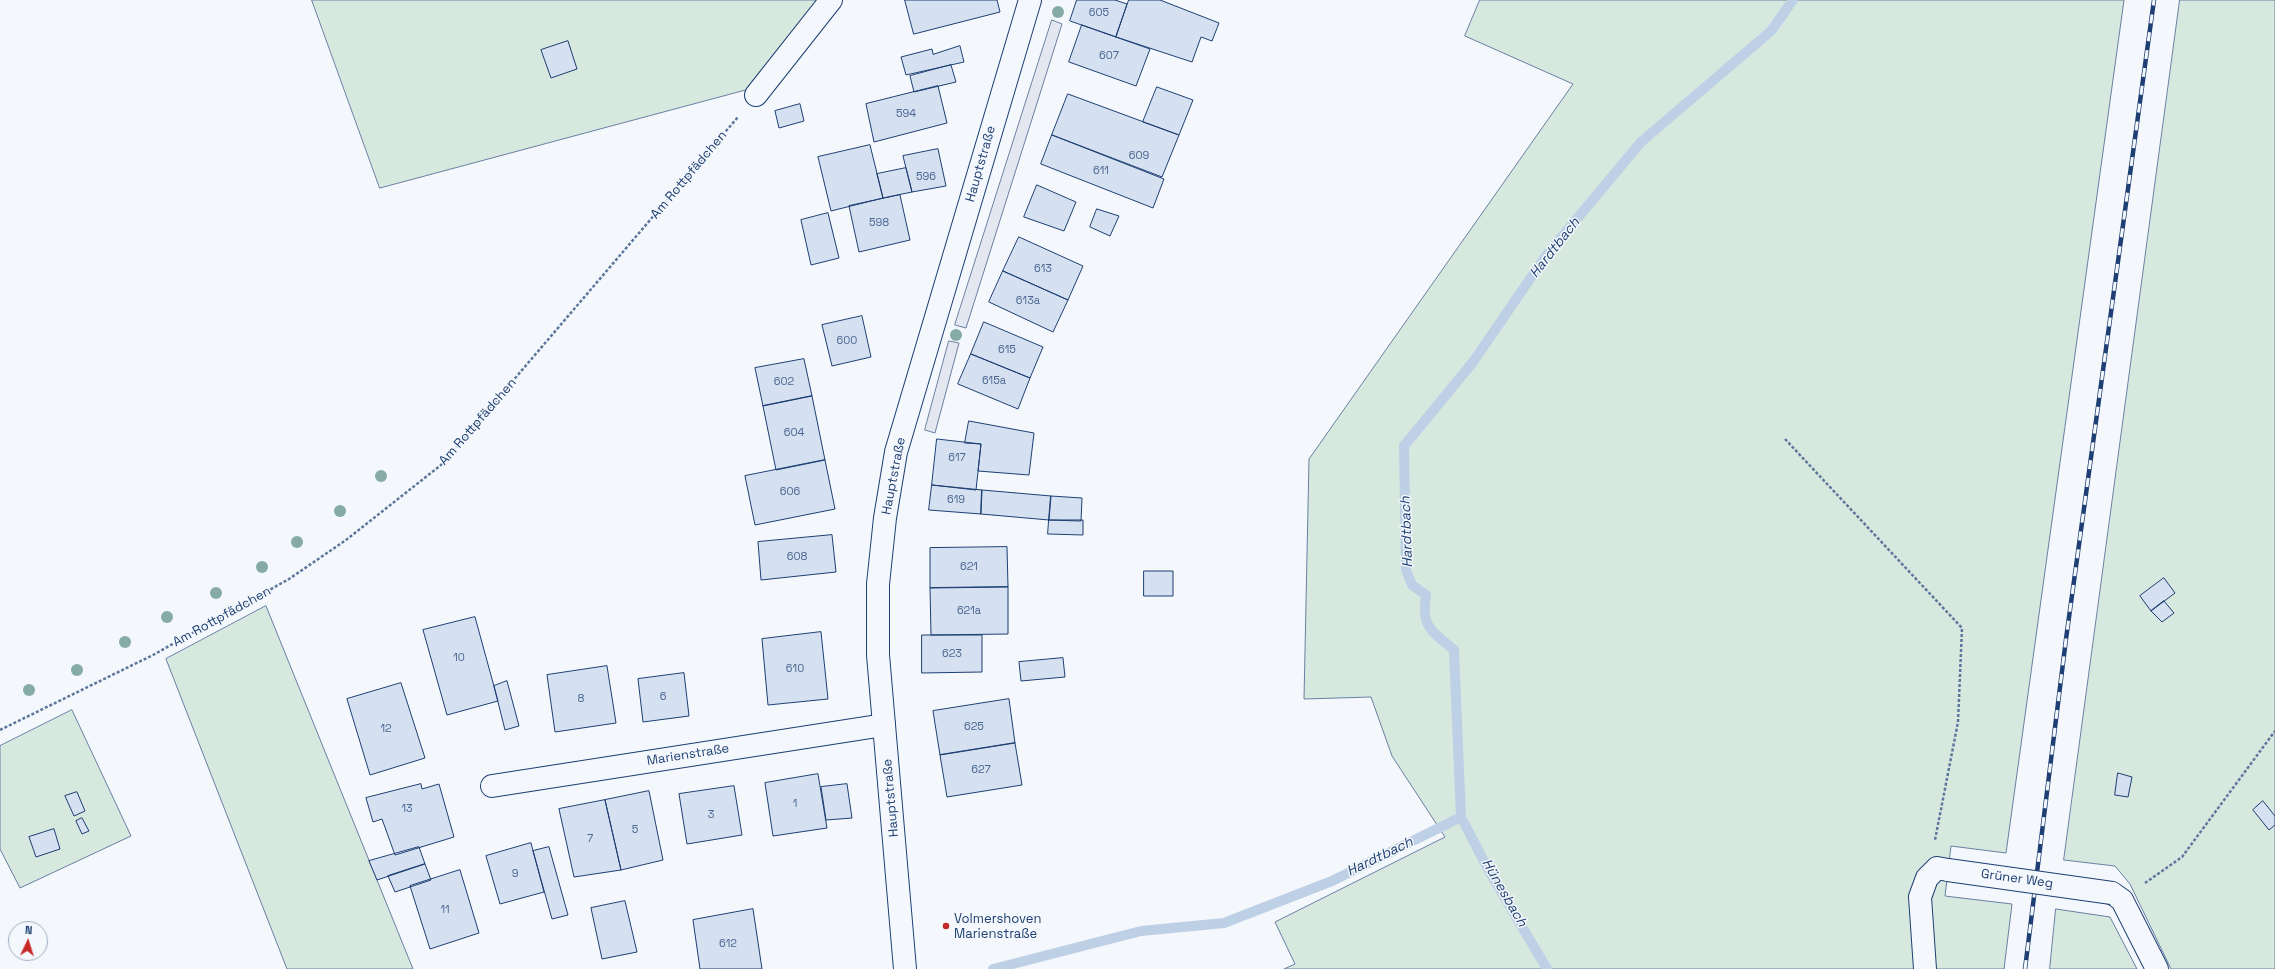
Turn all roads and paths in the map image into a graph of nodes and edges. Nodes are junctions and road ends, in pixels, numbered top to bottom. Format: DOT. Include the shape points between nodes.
graph roads {
  1 [pos="831,0"];
  2 [pos="1030,0"];
  3 [pos="756,96"];
  4 [pos="1785,439"];
  5 [pos="884,725"];
  6 [pos="0,730"];
  7 [pos="2275,731"];
  8 [pos="492,786"];
  9 [pos="1942,869"];
  10 [pos="2117,896"];
  11 [pos="905,969"];
  12 [pos="1925,969"];
  13 [pos="2157,969"];
  1 -- 3 [label="main road"];
  2 -- 5 [label="main road, Hauptstraße" via="896,452 878,584 878,655"];
  3 -- 6 [label="path, Am Rottpfädchen" via="441,465 346,540 289,579 153,655"];
  4 -- 9 [label="path" via="1962,628 1958,722 1934,842"];
  5 -- 8 [label="main road, Marienstraße"];
  5 -- 11 [label="main road, Hauptstraße"];
  7 -- 10 [label="path" via="2182,857"];
  9 -- 10 [label="main road, Grüner Weg, bridge"];
  9 -- 12 [label="main road" via="1927,878 1920,897"];
  10 -- 13 [label="main road"];
}
